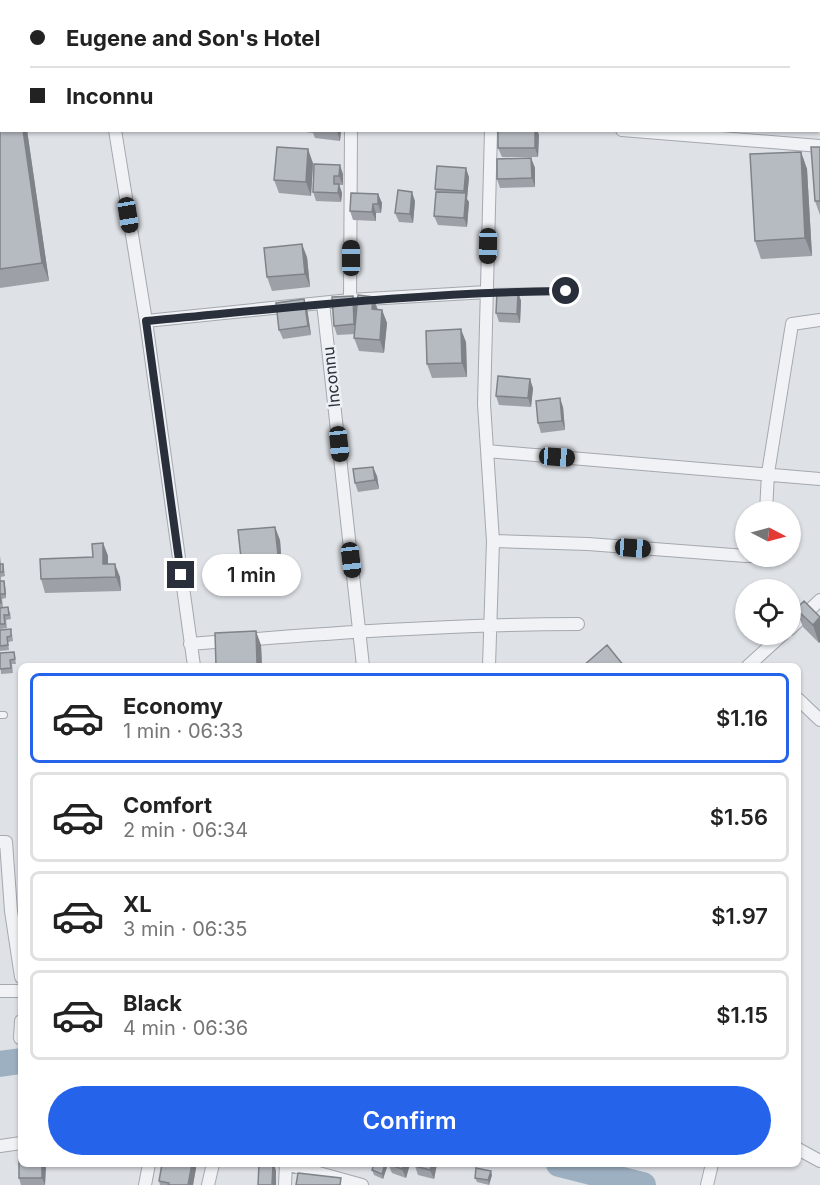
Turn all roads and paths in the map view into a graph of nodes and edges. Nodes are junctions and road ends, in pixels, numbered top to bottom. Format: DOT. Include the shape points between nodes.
graph roads {
  1 [pos="115,132"];
  2 [pos="351,132"];
  3 [pos="491,132"];
  4 [pos="647,132"];
  5 [pos="820,146"];
  6 [pos="566,291"];
  7 [pos="488,292"];
  8 [pos="350,300"];
  9 [pos="323,303"];
  10 [pos="820,320"];
  11 [pos="146,321"];
  12 [pos="487,451"];
  13 [pos="768,473"];
  14 [pos="820,479"];
  15 [pos="767,501"];
  16 [pos="493,541"];
  17 [pos="735,555"];
  18 [pos="820,600"];
  19 [pos="801,618"];
  20 [pos="492,624"];
  21 [pos="578,624"];
  22 [pos="359,630"];
  23 [pos="190,644"];
  24 [pos="772,645"];
  25 [pos="193,663"];
  26 [pos="363,663"];
  27 [pos="489,663"];
  28 [pos="755,663"];
  29 [pos="801,702"];
  30 [pos="820,720"];
  31 [pos="3,842"];
  32 [pos="18,957"];
  33 [pos="0,991"];
  34 [pos="18,991"];
  35 [pos="18,1143"];
  36 [pos="0,1146"];
  37 [pos="801,1151"];
  38 [pos="820,1161"];
  39 [pos="148,1167"];
  40 [pos="212,1167"];
  41 [pos="286,1167"];
  42 [pos="297,1167"];
  43 [pos="710,1167"];
  44 [pos="145,1185"];
  45 [pos="208,1185"];
  46 [pos="285,1185"];
  47 [pos="362,1185"];
  48 [pos="706,1185"];
  1 -- 11 [label="street"];
  2 -- 8 [label="street"];
  3 -- 7 [label="street"];
  4 -- 5 [label="street"];
  6 -- 7 [label="lane"];
  7 -- 8 [label="street"];
  7 -- 12 [label="street" via="484,404"];
  8 -- 9 [label="street"];
  9 -- 11 [label="street"];
  9 -- 22 [label="street, Inconnu"];
  10 -- 13 [label="street" via="792,324"];
  11 -- 23 [label="street"];
  12 -- 13 [label="street"];
  12 -- 16 [label="street"];
  13 -- 14 [label="street"];
  13 -- 15 [label="street"];
  16 -- 17 [label="street"];
  16 -- 20 [label="street"];
  18 -- 19 [label="street"];
  20 -- 21 [label="street"];
  20 -- 22 [label="street"];
  20 -- 27 [label="street"];
  22 -- 23 [label="street"];
  22 -- 26 [label="street, Inconnu"];
  23 -- 25 [label="street"];
  24 -- 28 [label="street"];
  29 -- 30 [label="street"];
  31 -- 32 [label="street"];
  33 -- 34 [label="street"];
  35 -- 36 [label="street"];
  37 -- 38 [label="street"];
  39 -- 44 [label="street"];
  40 -- 45 [label="street"];
  41 -- 46 [label="street"];
  42 -- 47 [label="street"];
  43 -- 48 [label="street"];
}
